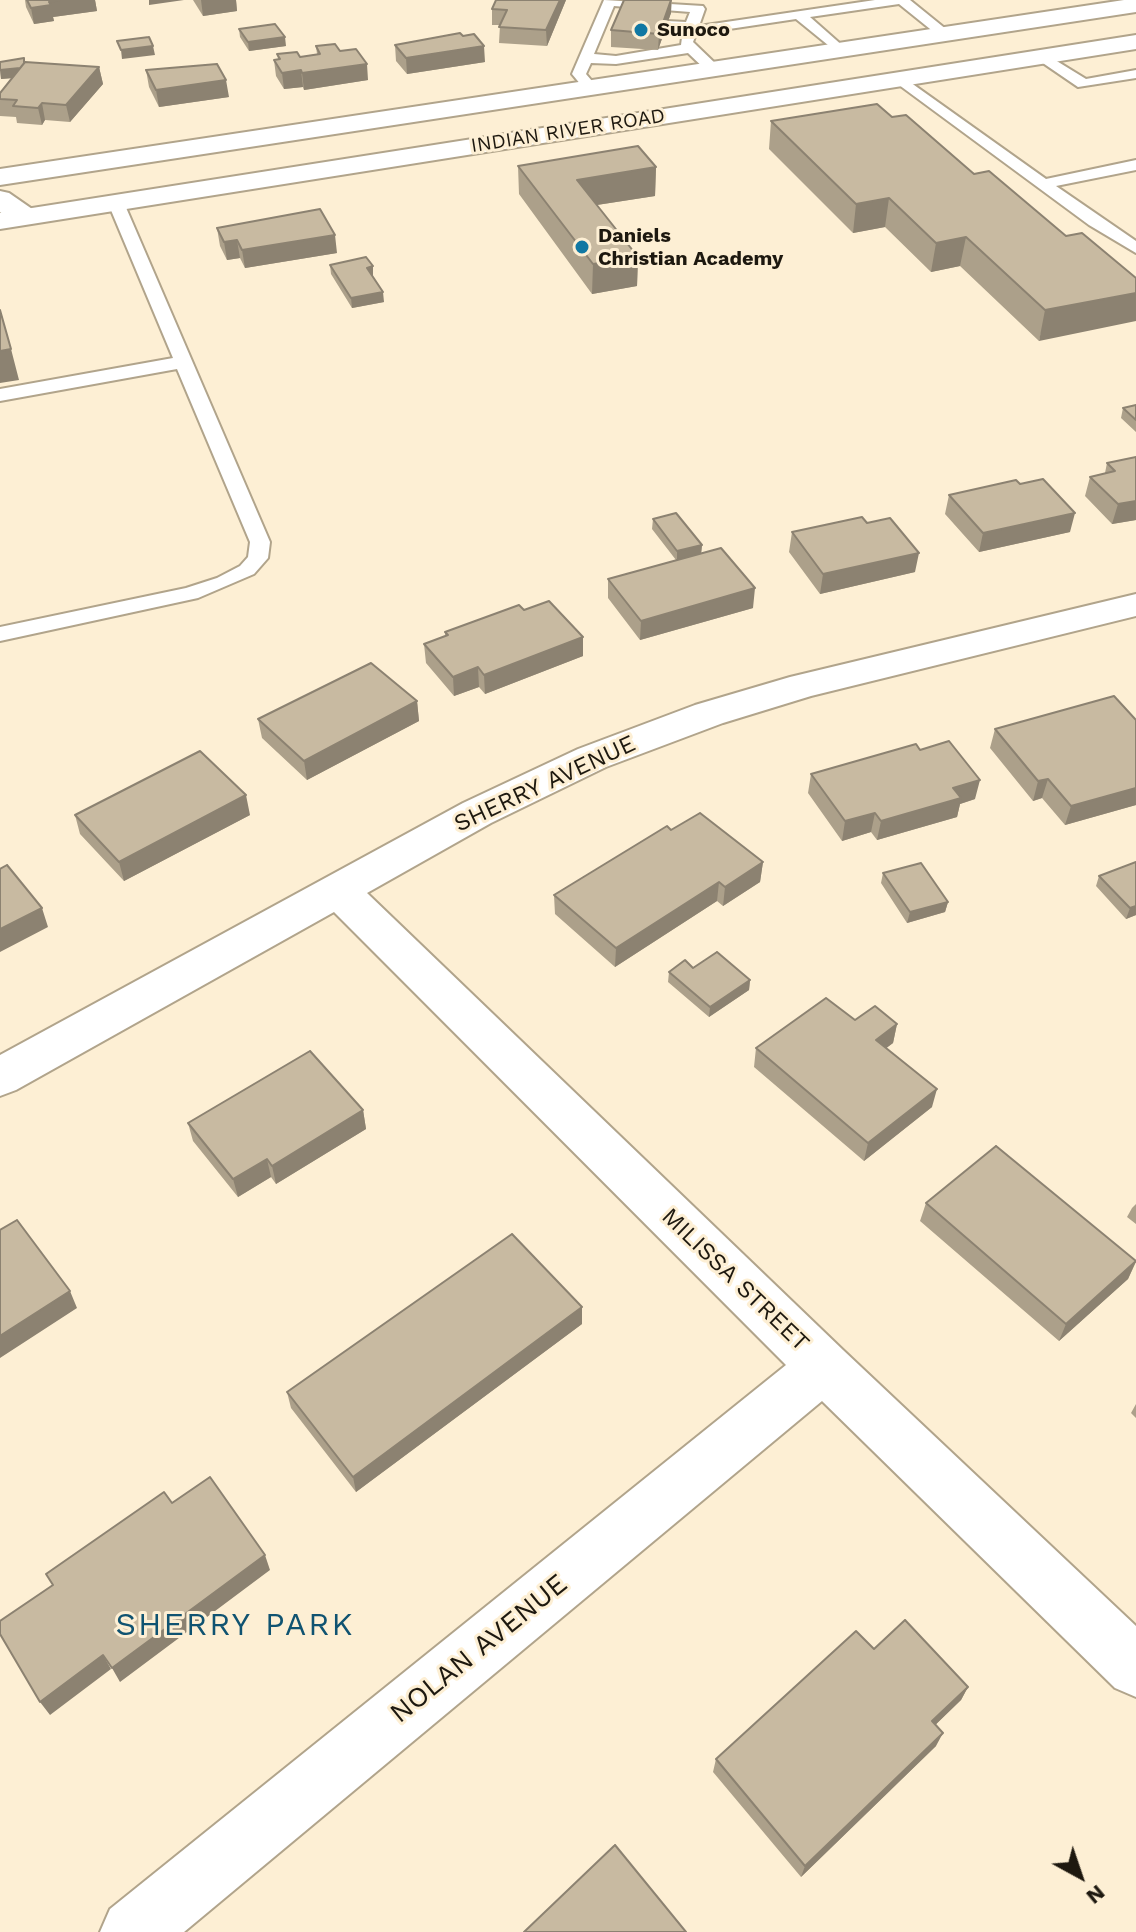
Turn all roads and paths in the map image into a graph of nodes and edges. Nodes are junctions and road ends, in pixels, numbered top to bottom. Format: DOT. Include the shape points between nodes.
graph roads {
  1 [pos="814,0"];
  2 [pos="1136,5"];
  3 [pos="828,11"];
  4 [pos="799,15"];
  5 [pos="599,27"];
  6 [pos="618,29"];
  7 [pos="665,32"];
  8 [pos="945,34"];
  9 [pos="690,37"];
  10 [pos="1136,42"];
  11 [pos="839,50"];
  12 [pos="1042,56"];
  13 [pos="586,58"];
  14 [pos="713,69"];
  15 [pos="1136,74"];
  16 [pos="900,79"];
  17 [pos="591,88"];
  18 [pos="1136,165"];
  19 [pos="0,177"];
  20 [pos="1043,184"];
  21 [pos="0,199"];
  22 [pos="116,203"];
  23 [pos="13,219"];
  24 [pos="1136,248"];
  25 [pos="183,362"];
  26 [pos="0,395"];
  27 [pos="1136,605"];
  28 [pos="0,634"];
  29 [pos="337,889"];
  30 [pos="0,1077"];
  31 [pos="824,1367"];
  32 [pos="1136,1667"];
  33 [pos="133,1932"];
  1 -- 3 [label="lane"];
  2 -- 8 [label="main road, INDIAN RIVER ROAD"];
  3 -- 4 [label="lane"];
  3 -- 8 [label="lane" via="902,0"];
  4 -- 9 [label="lane"];
  4 -- 11 [label="lane"];
  5 -- 6 [label="lane"];
  5 -- 9 [label="lane" via="609,2 698,9"];
  5 -- 13 [label="lane"];
  7 -- 9 [label="lane"];
  8 -- 11 [label="main road, INDIAN RIVER ROAD"];
  9 -- 13 [label="lane" via="616,60"];
  9 -- 14 [label="lane"];
  10 -- 12 [label="main road, INDIAN RIVER ROAD"];
  11 -- 14 [label="main road, INDIAN RIVER ROAD"];
  12 -- 15 [label="lane" via="1083,84"];
  12 -- 16 [label="main road, INDIAN RIVER ROAD"];
  13 -- 17 [label="lane" via="579,74"];
  14 -- 17 [label="main road, INDIAN RIVER ROAD"];
  16 -- 20 [label="lane"];
  16 -- 22 [label="main road, INDIAN RIVER ROAD"];
  17 -- 19 [label="main road, INDIAN RIVER ROAD"];
  18 -- 20 [label="lane"];
  20 -- 24 [label="lane"];
  21 -- 23 [label="main road"];
  22 -- 23 [label="main road, INDIAN RIVER ROAD"];
  22 -- 25 [label="lane"];
  25 -- 26 [label="lane"];
  25 -- 28 [label="lane" via="260,542 258,558 247,570 191,593"];
  27 -- 29 [label="main road, SHERRY AVENUE" via="709,714 592,758"];
  29 -- 30 [label="main road, SHERRY AVENUE"];
  29 -- 31 [label="main road, MILISSA STREET"];
  31 -- 32 [label="main road, MILISSA STREET"];
  31 -- 33 [label="main road, NOLAN AVENUE"];
}
